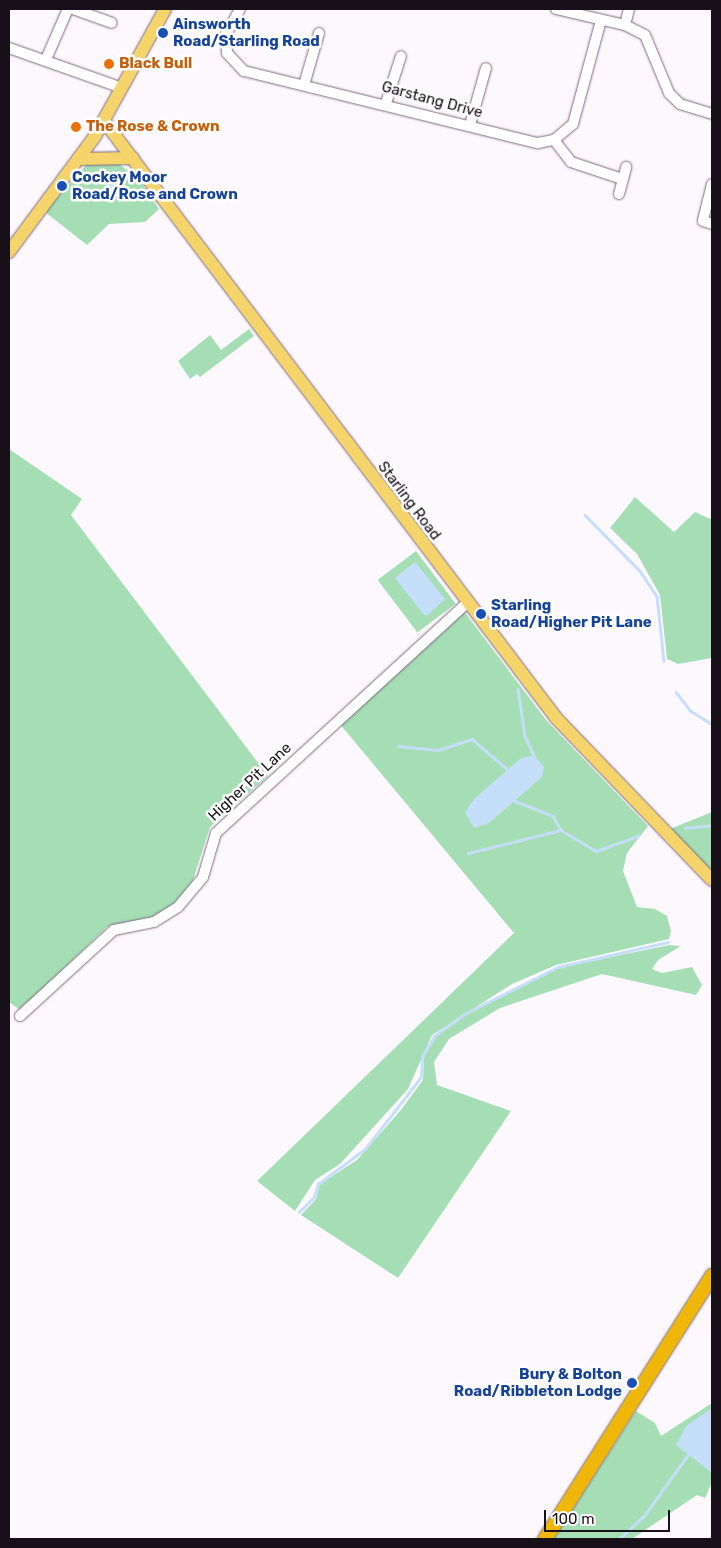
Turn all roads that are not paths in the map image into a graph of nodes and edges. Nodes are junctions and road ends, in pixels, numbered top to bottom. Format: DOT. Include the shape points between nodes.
graph roads {
  1 [pos="68,9"];
  2 [pos="73,9"];
  3 [pos="165,9"];
  4 [pos="240,9"];
  5 [pos="556,9"];
  6 [pos="629,9"];
  7 [pos="601,20"];
  8 [pos="112,23"];
  9 [pos="626,25"];
  10 [pos="320,33"];
  11 [pos="9,48"];
  12 [pos="400,56"];
  13 [pos="47,58"];
  14 [pos="486,68"];
  15 [pos="304,86"];
  16 [pos="122,88"];
  17 [pos="386,103"];
  18 [pos="712,114"];
  19 [pos="104,121"];
  20 [pos="470,125"];
  21 [pos="554,140"];
  22 [pos="133,158"];
  23 [pos="78,159"];
  24 [pos="626,167"];
  25 [pos="622,180"];
  26 [pos="712,184"];
  27 [pos="619,194"];
  28 [pos="712,224"];
  29 [pos="9,252"];
  30 [pos="467,603"];
  31 [pos="712,880"];
  32 [pos="20,1016"];
  33 [pos="712,1276"];
  34 [pos="545,1539"];
  1 -- 13 [label="street"];
  2 -- 8 [label="street"];
  3 -- 16 [label="main road"];
  4 -- 15 [label="street, Garstang Drive" via="226,34 227,54 244,71"];
  5 -- 7 [label="street"];
  6 -- 9 [label="street"];
  7 -- 9 [label="street"];
  7 -- 21 [label="street" via="572,124"];
  9 -- 18 [label="street" via="645,35 669,93 680,104"];
  10 -- 15 [label="street"];
  11 -- 13 [label="street"];
  12 -- 17 [label="street"];
  13 -- 16 [label="street"];
  14 -- 20 [label="street"];
  15 -- 17 [label="street, Garstang Drive"];
  16 -- 19 [label="main road"];
  17 -- 20 [label="street, Garstang Drive"];
  19 -- 22 [label="main road, Starling Road"];
  19 -- 23 [label="main road"];
  20 -- 21 [label="street, Garstang Drive" via="538,142"];
  21 -- 25 [label="street" via="570,162"];
  22 -- 23 [label="main road"];
  22 -- 30 [label="main road, Starling Road"];
  23 -- 29 [label="main road"];
  24 -- 25 [label="street"];
  25 -- 27 [label="street"];
  26 -- 28 [label="street" via="703,221"];
  30 -- 31 [label="main road, Starling Road" via="557,718"];
  30 -- 32 [label="street, Higher Pit Lane" via="216,833 203,877 178,907 154,922 114,930"];
  33 -- 34 [label="highway"];
}
